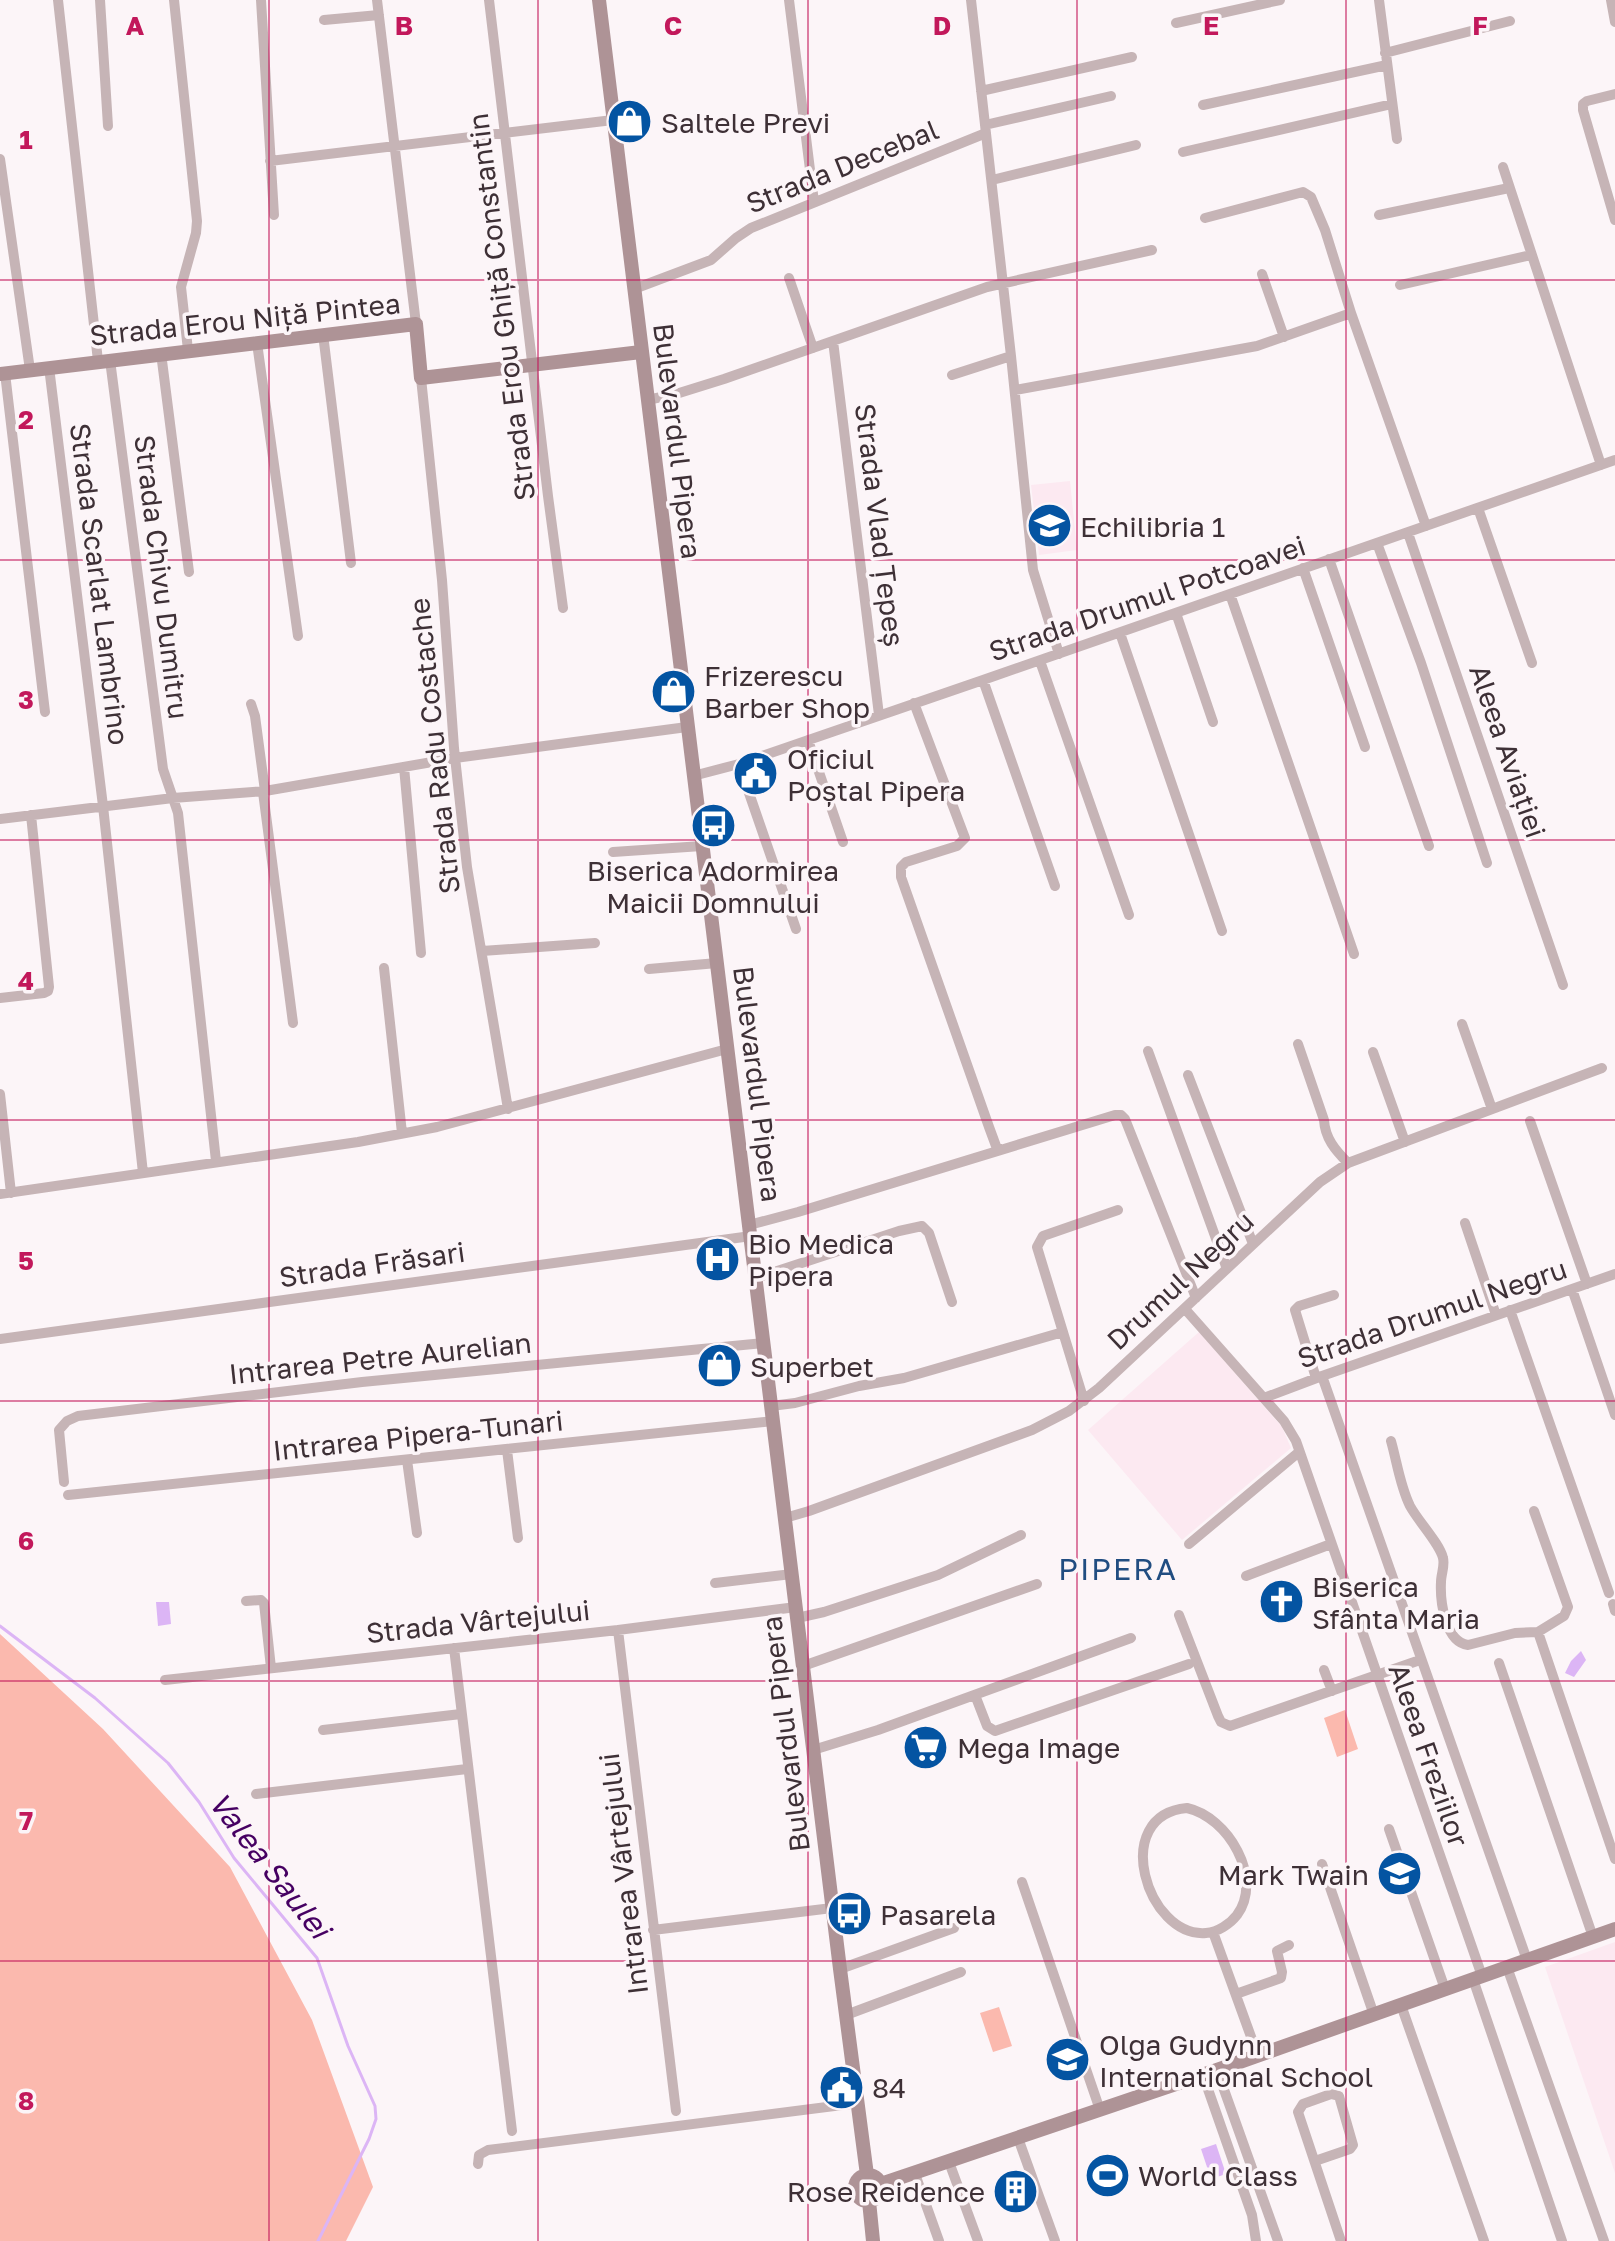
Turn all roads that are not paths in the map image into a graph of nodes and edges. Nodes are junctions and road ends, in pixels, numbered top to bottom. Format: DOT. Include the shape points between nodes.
graph roads {
  1 [pos="58,0"];
  2 [pos="100,0"];
  3 [pos="174,0"];
  4 [pos="261,0"];
  5 [pos="377,0"];
  6 [pos="489,0"];
  7 [pos="599,0"];
  8 [pos="789,0"];
  9 [pos="971,0"];
  10 [pos="1280,0"];
  11 [pos="1379,0"];
  12 [pos="1613,3"];
  13 [pos="379,15"];
  14 [pos="324,20"];
  15 [pos="1510,21"];
  16 [pos="1615,22"];
  17 [pos="1176,23"];
  18 [pos="1132,57"];
  19 [pos="1386,59"];
  20 [pos="981,91"];
  21 [pos="1615,94"];
  22 [pos="1111,96"];
  23 [pos="1392,104"];
  24 [pos="1203,105"];
  25 [pos="613,120"];
  26 [pos="108,126"];
  27 [pos="986,129"];
  28 [pos="505,133"];
  29 [pos="1397,139"];
  30 [pos="1136,145"];
  31 [pos="395,147"];
  32 [pos="1183,152"];
  33 [pos="0,159"];
  34 [pos="270,161"];
  35 [pos="1503,167"];
  36 [pos="992,180"];
  37 [pos="1509,188"];
  38 [pos="814,202"];
  39 [pos="274,215"];
  40 [pos="1379,215"];
  41 [pos="1205,218"];
  42 [pos="1615,220"];
  43 [pos="1152,250"];
  44 [pos="1531,255"];
  45 [pos="1262,274"];
  46 [pos="789,278"];
  47 [pos="1003,283"];
  48 [pos="1400,285"];
  49 [pos="634,289"];
  50 [pos="1351,313"];
  51 [pos="416,324"];
  52 [pos="323,334"];
  53 [pos="1284,337"];
  54 [pos="833,341"];
  55 [pos="257,343"];
  56 [pos="813,348"];
  57 [pos="188,350"];
  58 [pos="641,352"];
  59 [pos="161,353"];
  60 [pos="1011,356"];
  61 [pos="104,361"];
  62 [pos="534,365"];
  63 [pos="49,367"];
  64 [pos="30,370"];
  65 [pos="3,373"];
  66 [pos="952,375"];
  67 [pos="421,378"];
  68 [pos="1015,390"];
  69 [pos="647,400"];
  70 [pos="1615,460"];
  71 [pos="1601,465"];
  72 [pos="1478,508"];
  73 [pos="1426,526"];
  74 [pos="1408,533"];
  75 [pos="1377,543"];
  76 [pos="1329,559"];
  77 [pos="351,563"];
  78 [pos="1303,568"];
  79 [pos="189,572"];
  80 [pos="1230,594"];
  81 [pos="563,608"];
  82 [pos="1176,613"];
  83 [pos="1120,633"];
  84 [pos="298,636"];
  85 [pos="1059,654"];
  86 [pos="1040,661"];
  87 [pos="1532,663"];
  88 [pos="983,680"];
  89 [pos="914,703"];
  90 [pos="251,704"];
  91 [pos="45,712"];
  92 [pos="879,715"];
  93 [pos="1213,722"];
  94 [pos="687,727"];
  95 [pos="808,740"];
  96 [pos="1365,747"];
  97 [pos="455,758"];
  98 [pos="739,764"];
  99 [pos="404,767"];
  100 [pos="693,776"];
  101 [pos="264,792"];
  102 [pos="173,798"];
  103 [pos="103,806"];
  104 [pos="31,815"];
  105 [pos="0,819"];
  106 [pos="843,842"];
  107 [pos="702,846"];
  108 [pos="1429,846"];
  109 [pos="613,852"];
  110 [pos="1487,863"];
  111 [pos="1055,886"];
  112 [pos="1129,915"];
  113 [pos="796,929"];
  114 [pos="1222,931"];
  115 [pos="595,943"];
  116 [pos="482,951"];
  117 [pos="421,953"];
  118 [pos="1354,954"];
  119 [pos="717,963"];
  120 [pos="384,968"];
  121 [pos="649,969"];
  122 [pos="1563,985"];
  123 [pos="0,998"];
  124 [pos="293,1023"];
  125 [pos="1462,1024"];
  126 [pos="1298,1044"];
  127 [pos="727,1049"];
  128 [pos="1148,1051"];
  129 [pos="1373,1052"];
  130 [pos="1602,1068"];
  131 [pos="1188,1075"];
  132 [pos="0,1094"];
  133 [pos="508,1109"];
  134 [pos="1492,1109"];
  135 [pos="1530,1121"];
  136 [pos="402,1133"];
  137 [pos="1405,1142"];
  138 [pos="999,1149"];
  139 [pos="216,1161"];
  140 [pos="1348,1163"];
  141 [pos="143,1173"];
  142 [pos="6,1193"];
  143 [pos="1118,1210"];
  144 [pos="1465,1223"];
  145 [pos="750,1230"];
  146 [pos="1253,1244"];
  147 [pos="1227,1269"];
  148 [pos="1615,1274"];
  149 [pos="756,1278"];
  150 [pos="1587,1284"];
  151 [pos="1572,1289"];
  152 [pos="1334,1295"];
  153 [pos="1196,1298"];
  154 [pos="952,1302"];
  155 [pos="1185,1309"];
  156 [pos="1510,1310"];
  157 [pos="1496,1315"];
  158 [pos="1063,1332"];
  159 [pos="0,1339"];
  160 [pos="764,1343"];
  161 [pos="1319,1377"];
  162 [pos="1264,1398"];
  163 [pos="1084,1401"];
  164 [pos="772,1414"];
  165 [pos="1615,1415"];
  166 [pos="1391,1441"];
  167 [pos="507,1450"];
  168 [pos="1299,1452"];
  169 [pos="407,1460"];
  170 [pos="64,1482"];
  171 [pos="68,1495"];
  172 [pos="1534,1511"];
  173 [pos="785,1518"];
  174 [pos="417,1533"];
  175 [pos="1021,1535"];
  176 [pos="518,1538"];
  177 [pos="1189,1544"];
  178 [pos="1331,1544"];
  179 [pos="792,1574"];
  180 [pos="1246,1576"];
  181 [pos="715,1583"];
  182 [pos="1037,1584"];
  183 [pos="246,1601"];
  184 [pos="1612,1603"];
  185 [pos="796,1613"];
  186 [pos="1179,1615"];
  187 [pos="618,1630"];
  188 [pos="1538,1632"];
  189 [pos="1131,1638"];
  190 [pos="454,1648"];
  191 [pos="1420,1660"];
  192 [pos="1499,1663"];
  193 [pos="1189,1664"];
  194 [pos="803,1666"];
  195 [pos="271,1668"];
  196 [pos="1324,1670"];
  197 [pos="1376,1676"];
  198 [pos="165,1680"];
  199 [pos="1332,1691"];
  200 [pos="975,1695"];
  201 [pos="461,1714"];
  202 [pos="323,1730"];
  203 [pos="813,1750"];
  204 [pos="467,1769"];
  205 [pos="256,1794"];
  206 [pos="1389,1829"];
  207 [pos="1615,1859"];
  208 [pos="1322,1864"];
  209 [pos="1022,1882"];
  210 [pos="832,1908"];
  211 [pos="954,1928"];
  212 [pos="1615,1929"];
  213 [pos="653,1930"];
  214 [pos="1213,1932"];
  215 [pos="1593,1937"];
  216 [pos="1289,1945"];
  217 [pos="1527,1960"];
  218 [pos="1507,1967"];
  219 [pos="840,1969"];
  220 [pos="961,1972"];
  221 [pos="1477,1978"];
  222 [pos="1445,1989"];
  223 [pos="1236,1994"];
  224 [pos="1401,2005"];
  225 [pos="846,2015"];
  226 [pos="1374,2015"];
  227 [pos="1258,2056"];
  228 [pos="1210,2073"];
  229 [pos="858,2103"];
  230 [pos="1100,2110"];
  231 [pos="676,2111"];
  232 [pos="512,2131"];
  233 [pos="1018,2138"];
  234 [pos="1315,2161"];
  235 [pos="949,2162"];
  236 [pos="478,2164"];
  237 [pos="915,2174"];
  238 [pos="867,2175"];
  239 [pos="881,2184"];
  240 [pos="869,2201"];
  241 [pos="873,2241"];
  242 [pos="939,2241"];
  243 [pos="978,2241"];
  244 [pos="1055,2241"];
  245 [pos="1256,2241"];
  246 [pos="1278,2241"];
  247 [pos="1341,2241"];
  248 [pos="1484,2241"];
  249 [pos="1562,2241"];
  250 [pos="1604,2241"];
  1 -- 61 [label="street, Strada Chivu Dumitru"];
  2 -- 26 [label="street"];
  3 -- 57 [label="street" via="197,221 181,287"];
  4 -- 34 [label="street"];
  5 -- 13 [label="street"];
  6 -- 28 [label="street, Strada Erou Ghiță Constantin"];
  7 -- 25 [label="main road, Bulevardul Pipera"];
  8 -- 38 [label="street"];
  9 -- 20 [label="street"];
  10 -- 17 [label="street"];
  11 -- 19 [label="street"];
  12 -- 16 [label="street"];
  13 -- 14 [label="street"];
  13 -- 31 [label="street"];
  15 -- 19 [label="street"];
  18 -- 20 [label="street"];
  19 -- 23 [label="street"];
  19 -- 24 [label="street"];
  20 -- 27 [label="street"];
  21 -- 42 [label="street" via="1587,101 1583,110"];
  22 -- 27 [label="street, Strada Decebal"];
  23 -- 29 [label="street"];
  23 -- 32 [label="street"];
  25 -- 28 [label="street"];
  25 -- 49 [label="main road, Bulevardul Pipera"];
  27 -- 36 [label="street"];
  27 -- 38 [label="street, Strada Decebal"];
  28 -- 31 [label="street"];
  28 -- 62 [label="street, Strada Erou Ghiță Constantin"];
  30 -- 36 [label="street"];
  31 -- 34 [label="street"];
  31 -- 51 [label="street"];
  33 -- 64 [label="street"];
  34 -- 39 [label="street"];
  35 -- 37 [label="street"];
  36 -- 47 [label="street"];
  37 -- 40 [label="street"];
  37 -- 44 [label="street"];
  38 -- 49 [label="street, Strada Decebal" via="743,233 711,260"];
  41 -- 50 [label="street" via="1309,194"];
  43 -- 47 [label="street"];
  44 -- 48 [label="street"];
  44 -- 71 [label="street"];
  45 -- 53 [label="street"];
  46 -- 56 [label="street"];
  47 -- 54 [label="street"];
  47 -- 60 [label="street"];
  49 -- 58 [label="main road, Bulevardul Pipera"];
  50 -- 53 [label="street"];
  50 -- 73 [label="street"];
  51 -- 52 [label="main road, Strada Erou Niță Pintea"];
  51 -- 67 [label="main road, Strada Erou Niță Pintea"];
  52 -- 55 [label="main road, Strada Erou Niță Pintea"];
  52 -- 77 [label="street"];
  53 -- 68 [label="street"];
  54 -- 56 [label="street"];
  54 -- 92 [label="street, Strada Vlad Țepeș"];
  55 -- 57 [label="main road, Strada Erou Niță Pintea"];
  55 -- 84 [label="street"];
  56 -- 69 [label="street"];
  57 -- 59 [label="main road, Strada Erou Niță Pintea"];
  58 -- 62 [label="main road"];
  58 -- 69 [label="main road, Bulevardul Pipera"];
  59 -- 61 [label="main road, Strada Erou Niță Pintea"];
  59 -- 79 [label="street"];
  60 -- 66 [label="street"];
  60 -- 68 [label="street"];
  61 -- 63 [label="main road, Strada Erou Niță Pintea"];
  61 -- 102 [label="street, Strada Chivu Dumitru" via="163,769"];
  62 -- 67 [label="main road"];
  62 -- 81 [label="street, Strada Erou Ghiță Constantin"];
  63 -- 64 [label="main road, Strada Erou Niță Pintea"];
  63 -- 103 [label="street, Strada Scarlat Lambrino"];
  64 -- 65 [label="main road, Strada Erou Niță Pintea"];
  65 -- 91 [label="street"];
  67 -- 97 [label="street, Strada Radu Costache"];
  68 -- 85 [label="street" via="1033,570"];
  69 -- 94 [label="main road, Bulevardul Pipera"];
  70 -- 71 [label="street, Strada Drumul Potcoavei"];
  71 -- 72 [label="street, Strada Drumul Potcoavei"];
  72 -- 73 [label="street, Strada Drumul Potcoavei"];
  72 -- 87 [label="street"];
  73 -- 74 [label="street, Strada Drumul Potcoavei"];
  74 -- 75 [label="street, Strada Drumul Potcoavei"];
  74 -- 122 [label="street, Aleea Aviației"];
  75 -- 76 [label="street, Strada Drumul Potcoavei"];
  75 -- 110 [label="street"];
  76 -- 78 [label="street, Strada Drumul Potcoavei"];
  76 -- 108 [label="street"];
  78 -- 80 [label="street, Strada Drumul Potcoavei"];
  78 -- 96 [label="street"];
  80 -- 82 [label="street, Strada Drumul Potcoavei"];
  80 -- 118 [label="street"];
  82 -- 83 [label="street, Strada Drumul Potcoavei"];
  82 -- 93 [label="street"];
  83 -- 85 [label="street, Strada Drumul Potcoavei"];
  83 -- 114 [label="street"];
  85 -- 86 [label="street, Strada Drumul Potcoavei"];
  86 -- 88 [label="street, Strada Drumul Potcoavei"];
  86 -- 112 [label="street"];
  88 -- 89 [label="street, Strada Drumul Potcoavei"];
  88 -- 111 [label="street"];
  89 -- 92 [label="street, Strada Drumul Potcoavei"];
  89 -- 138 [label="street" via="965,838 957,846 906,862 901,877"];
  90 -- 101 [label="street"];
  92 -- 95 [label="street, Strada Drumul Potcoavei"];
  94 -- 97 [label="street"];
  94 -- 100 [label="main road, Bulevardul Pipera"];
  95 -- 98 [label="street, Strada Drumul Potcoavei"];
  95 -- 106 [label="street"];
  97 -- 99 [label="street"];
  97 -- 116 [label="street, Strada Radu Costache"];
  98 -- 100 [label="street, Strada Drumul Potcoavei"];
  98 -- 113 [label="street"];
  99 -- 101 [label="street"];
  99 -- 117 [label="street"];
  100 -- 107 [label="main road, Bulevardul Pipera"];
  101 -- 102 [label="street"];
  101 -- 124 [label="street"];
  102 -- 103 [label="street"];
  102 -- 139 [label="street, Strada Chivu Dumitru"];
  103 -- 104 [label="street"];
  103 -- 141 [label="street, Strada Scarlat Lambrino"];
  104 -- 105 [label="street"];
  104 -- 123 [label="street" via="49,987 44,993"];
  107 -- 109 [label="street"];
  107 -- 119 [label="main road, Bulevardul Pipera"];
  115 -- 116 [label="street"];
  116 -- 133 [label="street, Strada Radu Costache"];
  119 -- 121 [label="street"];
  119 -- 127 [label="main road, Bulevardul Pipera"];
  120 -- 136 [label="street"];
  125 -- 134 [label="street"];
  126 -- 140 [label="street" via="1325,1132"];
  127 -- 133 [label="street"];
  127 -- 145 [label="main road, Bulevardul Pipera"];
  128 -- 147 [label="street"];
  129 -- 137 [label="street"];
  130 -- 134 [label="street, Drumul Negru"];
  131 -- 146 [label="street"];
  132 -- 142 [label="street"];
  133 -- 136 [label="street"];
  134 -- 137 [label="street, Drumul Negru"];
  135 -- 150 [label="street"];
  136 -- 139 [label="street"];
  137 -- 140 [label="street, Drumul Negru"];
  138 -- 145 [label="street, Strada Frăsari"];
  138 -- 153 [label="street, Strada Frăsari" via="1121,1115"];
  139 -- 141 [label="street"];
  140 -- 146 [label="street, Drumul Negru"];
  141 -- 142 [label="street"];
  143 -- 158 [label="street" via="1039,1241"];
  144 -- 157 [label="street"];
  145 -- 149 [label="main road, Bulevardul Pipera"];
  145 -- 159 [label="street, Strada Frăsari"];
  146 -- 147 [label="street, Drumul Negru"];
  147 -- 153 [label="street, Drumul Negru"];
  148 -- 150 [label="street, Strada Drumul Negru"];
  149 -- 154 [label="street" via="922,1226"];
  149 -- 160 [label="main road, Bulevardul Pipera"];
  150 -- 151 [label="street, Strada Drumul Negru"];
  151 -- 156 [label="street, Strada Drumul Negru"];
  151 -- 165 [label="street"];
  152 -- 161 [label="street" via="1295,1310"];
  153 -- 155 [label="street, Drumul Negru"];
  155 -- 162 [label="street, Aleea Freziilor"];
  155 -- 163 [label="street, Drumul Negru"];
  156 -- 157 [label="street, Strada Drumul Negru"];
  156 -- 184 [label="street"];
  157 -- 161 [label="street, Strada Drumul Negru"];
  158 -- 163 [label="street"];
  158 -- 164 [label="street, Intrarea Pipera-Tunari" via="795,1403"];
  160 -- 164 [label="main road, Bulevardul Pipera"];
  160 -- 170 [label="street, Intrarea Petre Aurelian" via="78,1416 59,1430"];
  161 -- 162 [label="street, Strada Drumul Negru"];
  161 -- 191 [label="street"];
  162 -- 168 [label="street, Aleea Freziilor" via="1290,1430"];
  163 -- 173 [label="street, Drumul Negru" via="1032,1430"];
  164 -- 167 [label="street, Intrarea Pipera-Tunari"];
  164 -- 173 [label="main road, Bulevardul Pipera"];
  166 -- 188 [label="street" via="1410,1506 1443,1557 1442,1602 1454,1638 1468,1645"];
  167 -- 169 [label="street, Intrarea Pipera-Tunari"];
  167 -- 176 [label="street"];
  168 -- 177 [label="street"];
  168 -- 178 [label="street, Aleea Freziilor"];
  169 -- 171 [label="street, Intrarea Pipera-Tunari"];
  169 -- 174 [label="street"];
  172 -- 188 [label="street" via="1568,1607 1564,1616"];
  173 -- 179 [label="main road, Bulevardul Pipera"];
  175 -- 185 [label="street, Strada Vârtejului" via="938,1575 824,1612"];
  178 -- 180 [label="street"];
  178 -- 197 [label="street, Aleea Freziilor"];
  179 -- 181 [label="street"];
  179 -- 185 [label="main road, Bulevardul Pipera"];
  182 -- 194 [label="street"];
  183 -- 195 [label="street" via="264,1603"];
  185 -- 187 [label="street, Strada Vârtejului"];
  185 -- 194 [label="main road, Bulevardul Pipera"];
  186 -- 199 [label="street" via="1225,1725"];
  187 -- 190 [label="street, Strada Vârtejului"];
  187 -- 213 [label="street, Intrarea Vârtejului"];
  188 -- 207 [label="street"];
  189 -- 200 [label="street"];
  190 -- 195 [label="street, Strada Vârtejului"];
  190 -- 201 [label="street"];
  191 -- 197 [label="street"];
  191 -- 217 [label="street"];
  192 -- 215 [label="street"];
  193 -- 200 [label="street" via="995,1731 987,1726"];
  194 -- 203 [label="main road, Bulevardul Pipera"];
  195 -- 198 [label="street, Strada Vârtejului"];
  196 -- 199 [label="street"];
  197 -- 199 [label="street"];
  197 -- 221 [label="street, Aleea Freziilor"];
  200 -- 203 [label="street"];
  201 -- 202 [label="street"];
  201 -- 204 [label="street"];
  203 -- 210 [label="main road, Bulevardul Pipera"];
  204 -- 205 [label="street"];
  204 -- 232 [label="street"];
  206 -- 222 [label="street"];
  208 -- 226 [label="street"];
  209 -- 230 [label="street"];
  210 -- 213 [label="street"];
  210 -- 219 [label="main road, Bulevardul Pipera"];
  211 -- 219 [label="street"];
  212 -- 215 [label="main road"];
  213 -- 231 [label="street, Intrarea Vârtejului"];
  214 -- 214 [label="street" via="1231,1922 1242,1906 1246,1885 1241,1863 1231,1839 1214,1820 1198,1811 1177,1809 1150,1828 1142,1851 1145,1872 1158,1905 1175,1925 1194,1933"];
  214 -- 223 [label="street"];
  215 -- 217 [label="main road"];
  216 -- 223 [label="street" via="1277,1951 1281,1978"];
  217 -- 218 [label="main road"];
  218 -- 221 [label="main road"];
  218 -- 250 [label="street"];
  219 -- 225 [label="main road, Bulevardul Pipera"];
  220 -- 225 [label="street"];
  221 -- 222 [label="main road"];
  221 -- 249 [label="street, Aleea Freziilor"];
  222 -- 224 [label="main road"];
  223 -- 227 [label="street"];
  224 -- 226 [label="main road"];
  224 -- 248 [label="street"];
  225 -- 229 [label="main road, Bulevardul Pipera"];
  226 -- 227 [label="main road"];
  227 -- 228 [label="main road"];
  228 -- 230 [label="main road"];
  228 -- 245 [label="street"];
  228 -- 246 [label="street"];
  229 -- 236 [label="street" via="488,2150 479,2155"];
  229 -- 238 [label="main road, Bulevardul Pipera"];
  230 -- 233 [label="main road"];
  233 -- 235 [label="main road"];
  233 -- 244 [label="street"];
  234 -- 234 [label="street" via="1299,2107 1331,2094 1339,2096 1353,2145"];
  234 -- 247 [label="street"];
  235 -- 237 [label="main road"];
  235 -- 243 [label="street"];
  237 -- 239 [label="main road"];
  237 -- 242 [label="street"];
  238 -- 239 [label="main road"];
  238 -- 240 [label="main road" via="859,2178 855,2189"];
  239 -- 240 [label="main road" via="879,2196"];
  240 -- 241 [label="main road"];
}
